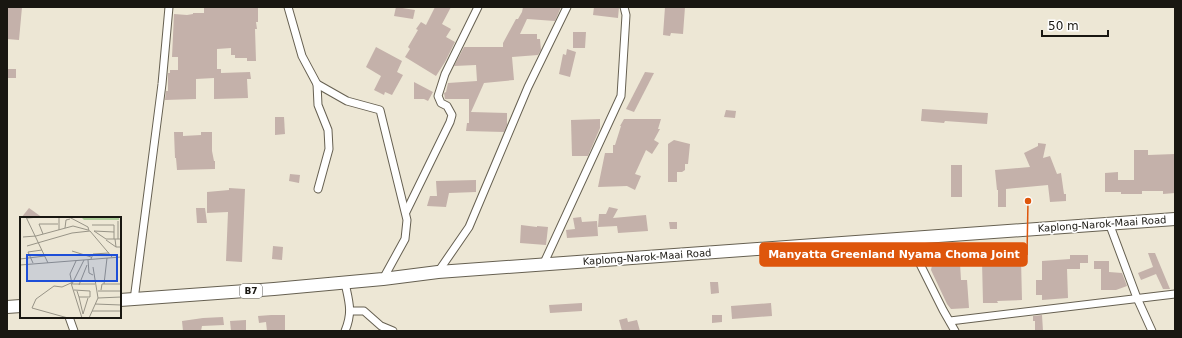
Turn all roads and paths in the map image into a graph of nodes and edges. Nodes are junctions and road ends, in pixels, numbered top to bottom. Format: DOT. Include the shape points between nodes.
graph roads {
  1 [pos="169,7"];
  2 [pos="288,7"];
  3 [pos="478,7"];
  4 [pos="567,7"];
  5 [pos="624,7"];
  6 [pos="317,84"];
  7 [pos="318,189"];
  8 [pos="406,212"];
  9 [pos="1175,219"];
  10 [pos="1109,223"];
  11 [pos="907,238"];
  12 [pos="543,265"];
  13 [pos="438,272"];
  14 [pos="383,279"];
  15 [pos="345,282"];
  16 [pos="1175,294"];
  17 [pos="1137,298"];
  18 [pos="121,300"];
  19 [pos="134,300"];
  20 [pos="20,306"];
  21 [pos="7,307"];
  22 [pos="350,311"];
  23 [pos="70,318"];
  24 [pos="950,322"];
  25 [pos="74,331"];
  26 [pos="345,331"];
  27 [pos="393,331"];
  28 [pos="955,331"];
  29 [pos="1152,331"];
  1 -- 19 [label="street" via="162,84"];
  2 -- 6 [label="street" via="302,56"];
  3 -- 8 [label="street" via="445,74 438,96 452,115 450,122"];
  4 -- 13 [label="street" via="528,87 469,227"];
  5 -- 12 [label="street" via="626,15 621,96"];
  6 -- 7 [label="street" via="318,105 328,130 329,149"];
  6 -- 8 [label="street" via="347,101 380,110"];
  8 -- 14 [label="street" via="404,239"];
  9 -- 10 [label="highway, Kaplong-Narok-Maai Road / B7"];
  10 -- 11 [label="highway, Kaplong-Narok-Maai Road / B7"];
  10 -- 17 [label="street"];
  11 -- 12 [label="highway, Kaplong-Narok-Maai Road / B7"];
  11 -- 24 [label="street"];
  12 -- 13 [label="highway, Kaplong-Narok-Maai Road / B7"];
  13 -- 14 [label="highway, Kaplong-Narok-Maai Road / B7"];
  14 -- 15 [label="highway, Kaplong-Narok-Maai Road / B7"];
  15 -- 19 [label="highway, Kaplong-Narok-Maai Road / B7"];
  15 -- 22 [label="street"];
  16 -- 17 [label="street"];
  17 -- 24 [label="street"];
  17 -- 29 [label="street"];
  18 -- 19 [label="highway, Kaplong-Narok-Maai Road / B7"];
  20 -- 21 [label="highway"];
  22 -- 26 [label="street"];
  22 -- 27 [label="street" via="364,311 381,326"];
  23 -- 25 [label="street"];
  24 -- 28 [label="street"];
}
